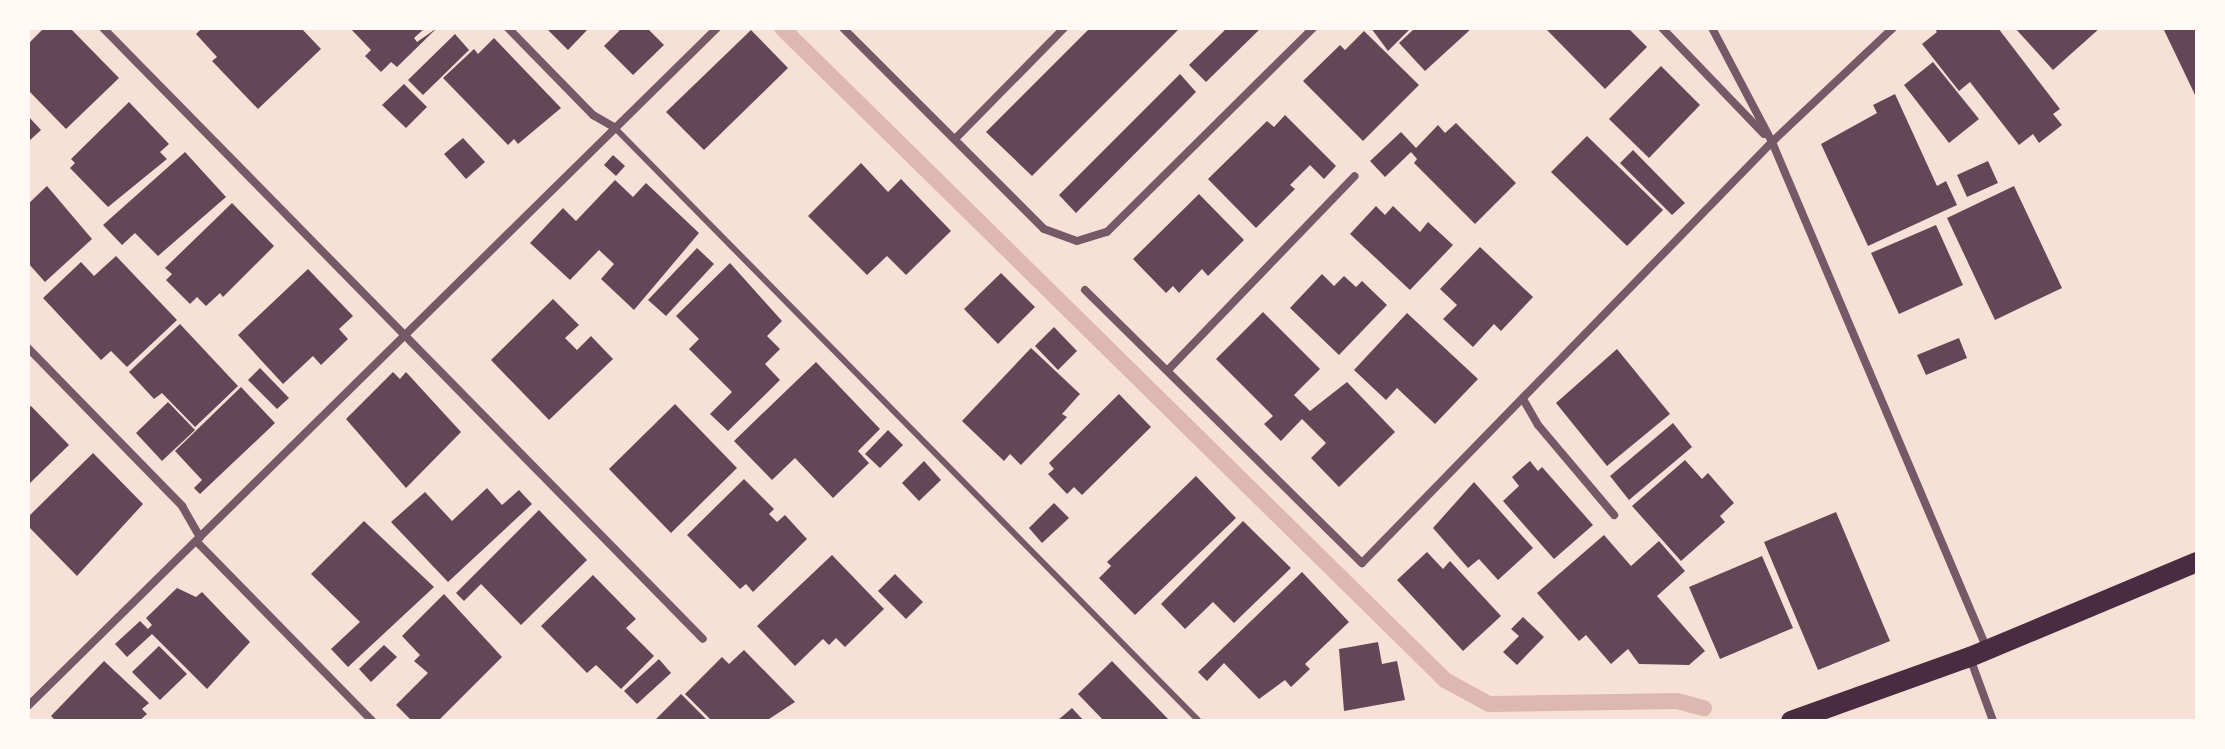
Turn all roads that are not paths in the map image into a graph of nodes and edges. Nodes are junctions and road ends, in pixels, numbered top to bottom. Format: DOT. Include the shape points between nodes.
graph roads {
  1 [pos="103,28"];
  2 [pos="508,28"];
  3 [pos="717,28"];
  4 [pos="843,28"];
  5 [pos="1064,28"];
  6 [pos="1313,28"];
  7 [pos="1662,28"];
  8 [pos="1712,28"];
  9 [pos="1893,28"];
  10 [pos="614,127"];
  11 [pos="955,139"];
  12 [pos="1772,142"];
  13 [pos="1355,176"];
  14 [pos="1085,290"];
  15 [pos="403,336"];
  16 [pos="28,348"];
  17 [pos="1168,370"];
  18 [pos="1523,399"];
  19 [pos="1614,515"];
  20 [pos="198,539"];
  21 [pos="2197,562"];
  22 [pos="703,639"];
  23 [pos="1979,653"];
  24 [pos="28,706"];
  25 [pos="372,721"];
  26 [pos="1199,721"];
  27 [pos="1791,721"];
  28 [pos="1993,721"];
  1 -- 15 [label="street"];
  2 -- 10 [label="street" via="593,115"];
  3 -- 10 [label="street"];
  4 -- 11 [label="street"];
  5 -- 11 [label="street"];
  6 -- 11 [label="street" via="1095,239 1059,239 1044,229"];
  7 -- 12 [label="street"];
  8 -- 12 [label="street"];
  9 -- 12 [label="street"];
  10 -- 15 [label="street"];
  10 -- 26 [label="lane"];
  12 -- 18 [label="street"];
  12 -- 23 [label="street"];
  13 -- 17 [label="street"];
  14 -- 17 [label="street"];
  15 -- 20 [label="street"];
  15 -- 22 [label="street"];
  16 -- 20 [label="street" via="182,506"];
  17 -- 18 [label="street" via="1362,563"];
  18 -- 19 [label="street" via="1538,425"];
  20 -- 24 [label="street"];
  20 -- 25 [label="street"];
  21 -- 23 [label="main road"];
  23 -- 27 [label="main road"];
  23 -- 28 [label="street"];
}
